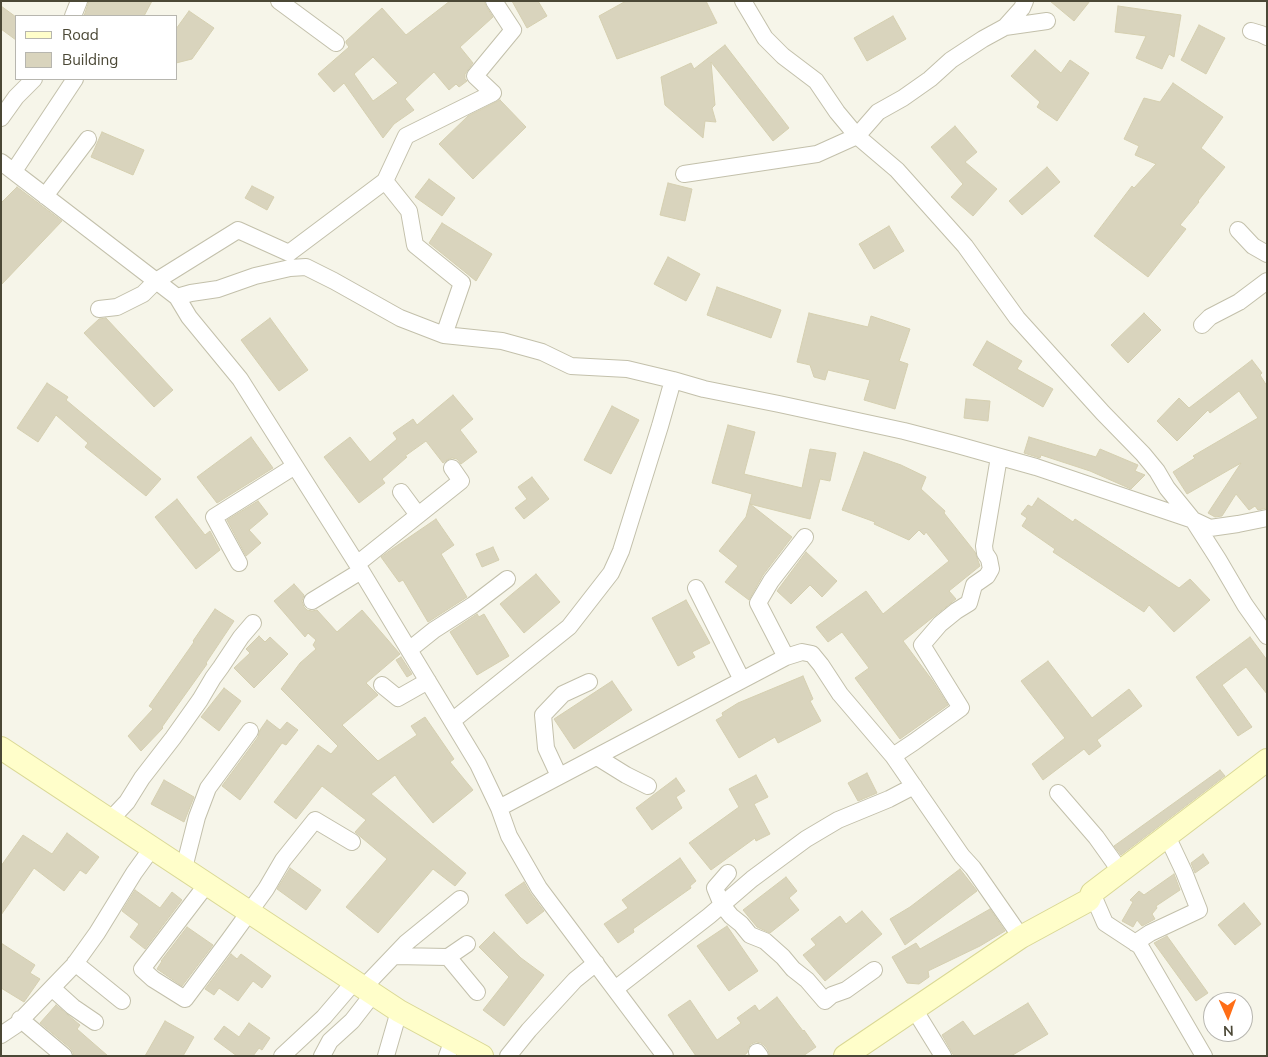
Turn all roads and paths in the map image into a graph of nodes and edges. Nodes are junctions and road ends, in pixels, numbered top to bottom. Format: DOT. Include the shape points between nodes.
graph roads {
  1 [pos="79,1"];
  2 [pos="279,1"];
  3 [pos="494,1"];
  4 [pos="743,1"];
  5 [pos="1025,1"];
  6 [pos="72,15"];
  7 [pos="1047,21"];
  8 [pos="1005,27"];
  9 [pos="1251,31"];
  10 [pos="1267,37"];
  11 [pos="336,43"];
  12 [pos="33,80"];
  13 [pos="74,80"];
  14 [pos="1,118"];
  15 [pos="857,136"];
  16 [pos="88,139"];
  17 [pos="8,167"];
  18 [pos="684,174"];
  19 [pos="385,181"];
  20 [pos="46,196"];
  21 [pos="1238,230"];
  22 [pos="1267,254"];
  23 [pos="156,281"];
  24 [pos="1267,281"];
  25 [pos="177,297"];
  26 [pos="99,309"];
  27 [pos="1202,325"];
  28 [pos="444,335"];
  29 [pos="672,380"];
  30 [pos="999,458"];
  31 [pos="294,466"];
  32 [pos="452,468"];
  33 [pos="401,492"];
  34 [pos="418,515"];
  35 [pos="1267,518"];
  36 [pos="1193,520"];
  37 [pos="805,537"];
  38 [pos="239,563"];
  39 [pos="359,567"];
  40 [pos="507,580"];
  41 [pos="696,588"];
  42 [pos="312,601"];
  43 [pos="253,623"];
  44 [pos="1267,636"];
  45 [pos="409,650"];
  46 [pos="786,657"];
  47 [pos="742,680"];
  48 [pos="428,681"];
  49 [pos="589,682"];
  50 [pos="382,685"];
  51 [pos="452,721"];
  52 [pos="250,732"];
  53 [pos="1,748"];
  54 [pos="597,756"];
  55 [pos="893,756"];
  56 [pos="1267,760"];
  57 [pos="559,776"];
  58 [pos="648,786"];
  59 [pos="914,786"];
  60 [pos="1058,793"];
  61 [pos="498,808"];
  62 [pos="110,820"];
  63 [pos="1167,836"];
  64 [pos="352,842"];
  65 [pos="152,848"];
  66 [pos="184,868"];
  67 [pos="1121,872"];
  68 [pos="728,873"];
  69 [pos="207,884"];
  70 [pos="1092,894"];
  71 [pos="460,899"];
  72 [pos="722,905"];
  73 [pos="250,912"];
  74 [pos="1021,937"];
  75 [pos="1135,943"];
  76 [pos="467,944"];
  77 [pos="394,956"];
  78 [pos="448,957"];
  79 [pos="75,963"];
  80 [pos="596,964"];
  81 [pos="874,970"];
  82 [pos="52,988"];
  83 [pos="364,988"];
  84 [pos="615,989"];
  85 [pos="478,992"];
  86 [pos="122,1001"];
  87 [pos="914,1009"];
  88 [pos="399,1011"];
  89 [pos="20,1019"];
  90 [pos="95,1022"];
  91 [pos="1,1035"];
  92 [pos="450,1048"];
  93 [pos="64,1056"];
  94 [pos="282,1056"];
  95 [pos="322,1056"];
  96 [pos="386,1056"];
  97 [pos="482,1056"];
  98 [pos="508,1056"];
  99 [pos="665,1056"];
  100 [pos="845,1056"];
  101 [pos="943,1056"];
  102 [pos="1204,1056"];
  1 -- 6 [label="street"];
  2 -- 11 [label="street"];
  3 -- 19 [label="street" via="513,30 475,76 493,93 406,136"];
  4 -- 15 [label="street" via="765,38 816,81"];
  5 -- 8 [label="street"];
  7 -- 8 [label="street"];
  8 -- 15 [label="street" via="951,60 930,79 878,112"];
  9 -- 10 [label="street"];
  12 -- 14 [label="street"];
  13 -- 17 [label="street"];
  15 -- 18 [label="street" via="817,154"];
  15 -- 36 [label="street" via="897,170 965,246 1017,318 1143,454"];
  16 -- 20 [label="street"];
  17 -- 20 [label="street"];
  19 -- 23 [label="street" via="289,253 238,230"];
  19 -- 28 [label="street" via="409,211 416,246 462,283"];
  20 -- 23 [label="street"];
  21 -- 22 [label="street" via="1253,246"];
  23 -- 25 [label="street"];
  23 -- 26 [label="street" via="129,302"];
  24 -- 27 [label="street"];
  25 -- 28 [label="street" via="255,276 306,267 400,318"];
  25 -- 31 [label="street" via="189,317 240,379"];
  28 -- 29 [label="street" via="502,341 542,352 571,366 627,369"];
  29 -- 30 [label="street" via="904,431"];
  29 -- 51 [label="street" via="621,550 611,573 569,627"];
  30 -- 36 [label="street" via="1036,467"];
  30 -- 55 [label="street" via="984,546 991,569 974,585 969,602 940,624 922,645 961,708"];
  31 -- 38 [label="street" via="214,517"];
  31 -- 39 [label="street"];
  32 -- 34 [label="street" via="461,481"];
  33 -- 34 [label="street"];
  34 -- 39 [label="street"];
  35 -- 36 [label="street" via="1210,528"];
  36 -- 44 [label="street"];
  37 -- 46 [label="street" via="758,603"];
  39 -- 42 [label="street"];
  39 -- 45 [label="street"];
  40 -- 45 [label="street"];
  41 -- 47 [label="street"];
  43 -- 62 [label="street" via="127,802"];
  45 -- 48 [label="street"];
  46 -- 47 [label="street"];
  46 -- 55 [label="street" via="802,652 812,654 840,694"];
  47 -- 54 [label="street"];
  48 -- 50 [label="street" via="398,698"];
  48 -- 51 [label="street"];
  49 -- 57 [label="street" via="563,694 543,715 546,748"];
  51 -- 61 [label="street" via="478,764"];
  52 -- 66 [label="street" via="208,788"];
  53 -- 62 [label="main road"];
  54 -- 57 [label="street"];
  54 -- 58 [label="street"];
  55 -- 59 [label="street"];
  56 -- 63 [label="main road"];
  57 -- 61 [label="street"];
  59 -- 72 [label="street" via="838,820 806,839"];
  59 -- 74 [label="street"];
  60 -- 67 [label="street"];
  61 -- 80 [label="street" via="539,888"];
  62 -- 65 [label="main road"];
  63 -- 67 [label="main road"];
  63 -- 75 [label="street" via="1199,910"];
  64 -- 73 [label="street" via="314,820 283,860"];
  65 -- 66 [label="main road"];
  65 -- 79 [label="street"];
  66 -- 69 [label="main road"];
  67 -- 70 [label="main road"];
  68 -- 72 [label="street" via="715,888"];
  69 -- 73 [label="main road"];
  69 -- 73 [label="street" via="142,969 152,979 185,999"];
  70 -- 74 [label="main road" via="1089,900"];
  70 -- 75 [label="street" via="1105,923"];
  71 -- 77 [label="street"];
  72 -- 81 [label="street" via="750,935 765,941 783,957 825,1000"];
  72 -- 84 [label="street"];
  73 -- 83 [label="main road"];
  74 -- 87 [label="main road"];
  75 -- 102 [label="street" via="1140,946"];
  76 -- 78 [label="street"];
  77 -- 78 [label="street"];
  77 -- 83 [label="street"];
  78 -- 85 [label="street"];
  79 -- 82 [label="street"];
  79 -- 86 [label="street"];
  80 -- 84 [label="street"];
  80 -- 98 [label="street" via="575,980"];
  82 -- 89 [label="street"];
  82 -- 90 [label="street"];
  83 -- 88 [label="main road"];
  83 -- 94 [label="street" via="324,1017"];
  83 -- 95 [label="street" via="352,1021 330,1041"];
  84 -- 99 [label="street"];
  87 -- 100 [label="main road"];
  87 -- 101 [label="street"];
  88 -- 92 [label="main road"];
  88 -- 96 [label="street"];
  89 -- 91 [label="street"];
  89 -- 93 [label="street"];
  92 -- 97 [label="main road"];
}
